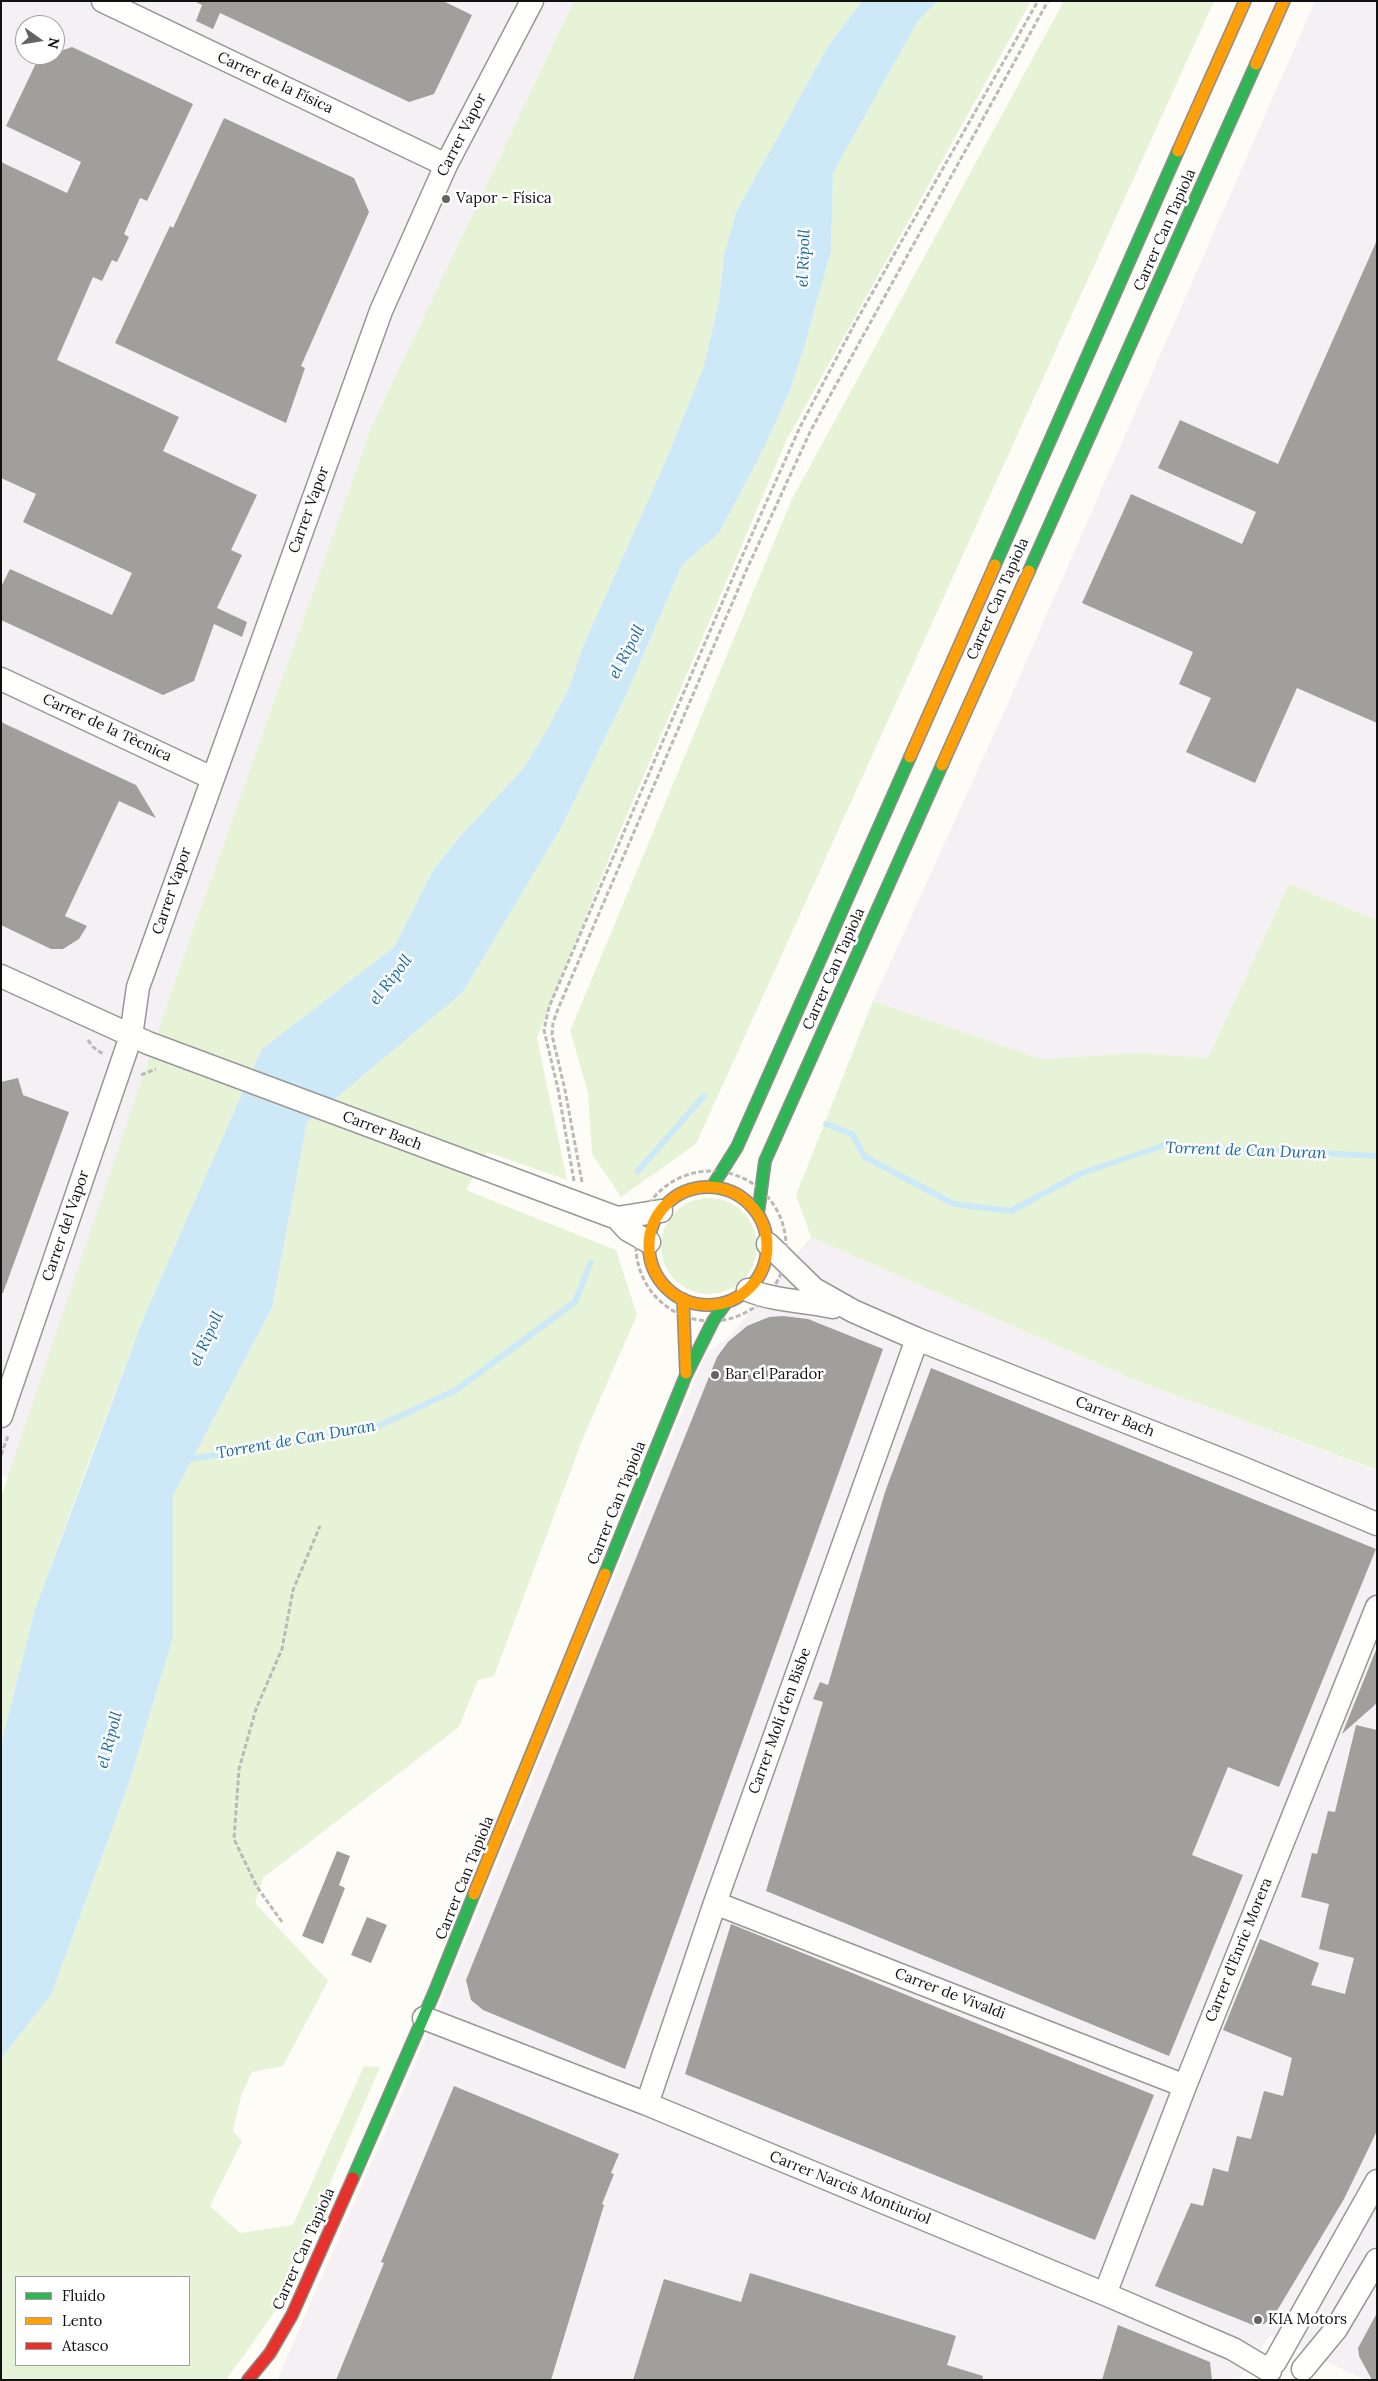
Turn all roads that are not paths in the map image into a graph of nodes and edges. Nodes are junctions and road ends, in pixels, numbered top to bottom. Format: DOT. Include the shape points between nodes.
graph roads {
  1 [pos="103,1"];
  2 [pos="532,1"];
  3 [pos="1245,1"];
  4 [pos="1284,1"];
  5 [pos="446,165"];
  6 [pos="1,679"];
  7 [pos="212,778"];
  8 [pos="1,976"];
  9 [pos="139,1039"];
  10 [pos="712,1187"];
  11 [pos="758,1214"];
  12 [pos="648,1225"];
  13 [pos="768,1244"];
  14 [pos="757,1293"];
  15 [pos="682,1299"];
  16 [pos="726,1303"];
  17 [pos="853,1311"];
  18 [pos="917,1339"];
  19 [pos="686,1375"];
  20 [pos="1,1416"];
  21 [pos="1377,1524"];
  22 [pos="1377,1607"];
  23 [pos="715,1903"];
  24 [pos="424,2018"];
  25 [pos="1184,2086"];
  26 [pos="647,2104"];
  27 [pos="1377,2181"];
  28 [pos="1377,2260"];
  29 [pos="1106,2294"];
  30 [pos="1272,2371"];
  31 [pos="1303,2374"];
  32 [pos="248,2380"];
  1 -- 5 [label="street, Carrer de la Física"];
  2 -- 5 [label="street, Carrer Vapor"];
  3 -- 10 [label="street, Carrer Can Tapiola" via="737,1148"];
  4 -- 11 [label="street, Carrer Can Tapiola" via="765,1161"];
  5 -- 7 [label="street, Carrer Vapor" via="381,311"];
  6 -- 7 [label="street, Carrer de la Tècnica"];
  7 -- 9 [label="street, Carrer Vapor" via="138,987"];
  8 -- 9 [label="street, Carrer Bach"];
  9 -- 12 [label="street, Carrer Bach" via="488,1170 575,1196 617,1218"];
  9 -- 20 [label="street, Carrer del Vapor"];
  10 -- 11 [label="street" via="730,1191 746,1200"];
  10 -- 12 [label="street" via="684,1192 671,1200"];
  11 -- 13 [label="street"];
  12 -- 15 [label="street" via="653,1267 660,1280"];
  13 -- 14 [label="street"];
  13 -- 17 [label="street, Carrer Bach" via="814,1289"];
  14 -- 16 [label="street"];
  14 -- 17 [label="street, Carrer Bach"];
  15 -- 16 [label="street" via="696,1304"];
  15 -- 19 [label="street, Carrer Can Tapiola"];
  16 -- 19 [label="street, Carrer Can Tapiola" via="713,1321"];
  17 -- 18 [label="street, Carrer Bach"];
  18 -- 21 [label="street, Carrer Bach"];
  18 -- 23 [label="street, Carrer Molí d'en Bisbe"];
  19 -- 24 [label="street, Carrer Can Tapiola"];
  22 -- 25 [label="street, Carrer d'Enric Morera"];
  23 -- 25 [label="street, Carrer de Vivaldi"];
  23 -- 26 [label="street, Carrer Molí d'en Bisbe"];
  24 -- 26 [label="street, Carrer Narcis Montiuriol"];
  24 -- 32 [label="street, Carrer Can Tapiola" via="292,2315 270,2353"];
  25 -- 29 [label="street, Carrer d'Enric Morera"];
  26 -- 29 [label="street, Carrer Narcis Montiuriol"];
  27 -- 30 [label="street"];
  28 -- 31 [label="street" via="1336,2329"];
  29 -- 30 [label="street, Carrer Narcis Montiuriol" via="1233,2349"];
  30 -- 31 [label="street" via="1285,2358 1291,2358 1300,2364"];
}
